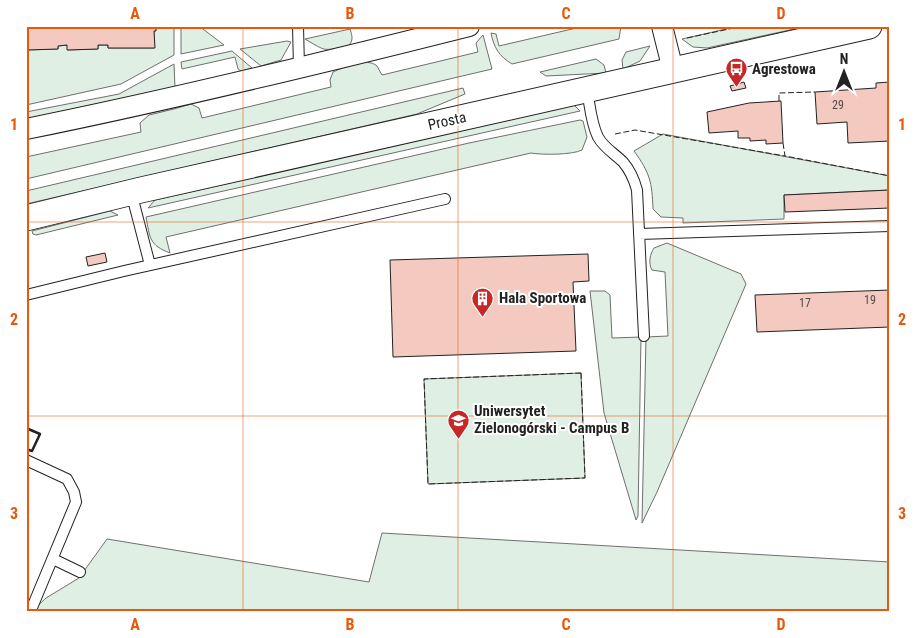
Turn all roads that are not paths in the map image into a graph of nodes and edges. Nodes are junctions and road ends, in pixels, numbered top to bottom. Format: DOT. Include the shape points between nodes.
graph roads {
  1 [pos="298,26"];
  2 [pos="469,26"];
  3 [pos="662,26"];
  4 [pos="869,26"];
  5 [pos="299,68"];
  6 [pos="673,70"];
  7 [pos="587,90"];
  8 [pos="26,130"];
  9 [pos="131,192"];
  10 [pos="445,199"];
  11 [pos="26,218"];
  12 [pos="890,226"];
  13 [pos="639,234"];
  14 [pos="150,265"];
  15 [pos="26,295"];
  16 [pos="644,336"];
  17 [pos="26,460"];
  18 [pos="53,559"];
  19 [pos="80,572"];
  20 [pos="31,610"];
  1 -- 5 [label="lane"];
  2 -- 5 [label="street"];
  3 -- 6 [label="street"];
  4 -- 6 [label="street, Prosta"];
  5 -- 8 [label="street"];
  6 -- 7 [label="street, Prosta"];
  7 -- 9 [label="street, Prosta"];
  7 -- 13 [label="lane" via="598,136 632,175 637,190"];
  9 -- 11 [label="street, Prosta"];
  9 -- 14 [label="lane"];
  10 -- 14 [label="lane"];
  12 -- 13 [label="lane"];
  13 -- 16 [label="lane"];
  14 -- 15 [label="lane"];
  17 -- 18 [label="lane" via="67,479 74,492 76,502"];
  18 -- 19 [label="lane"];
  18 -- 20 [label="lane"];
}
